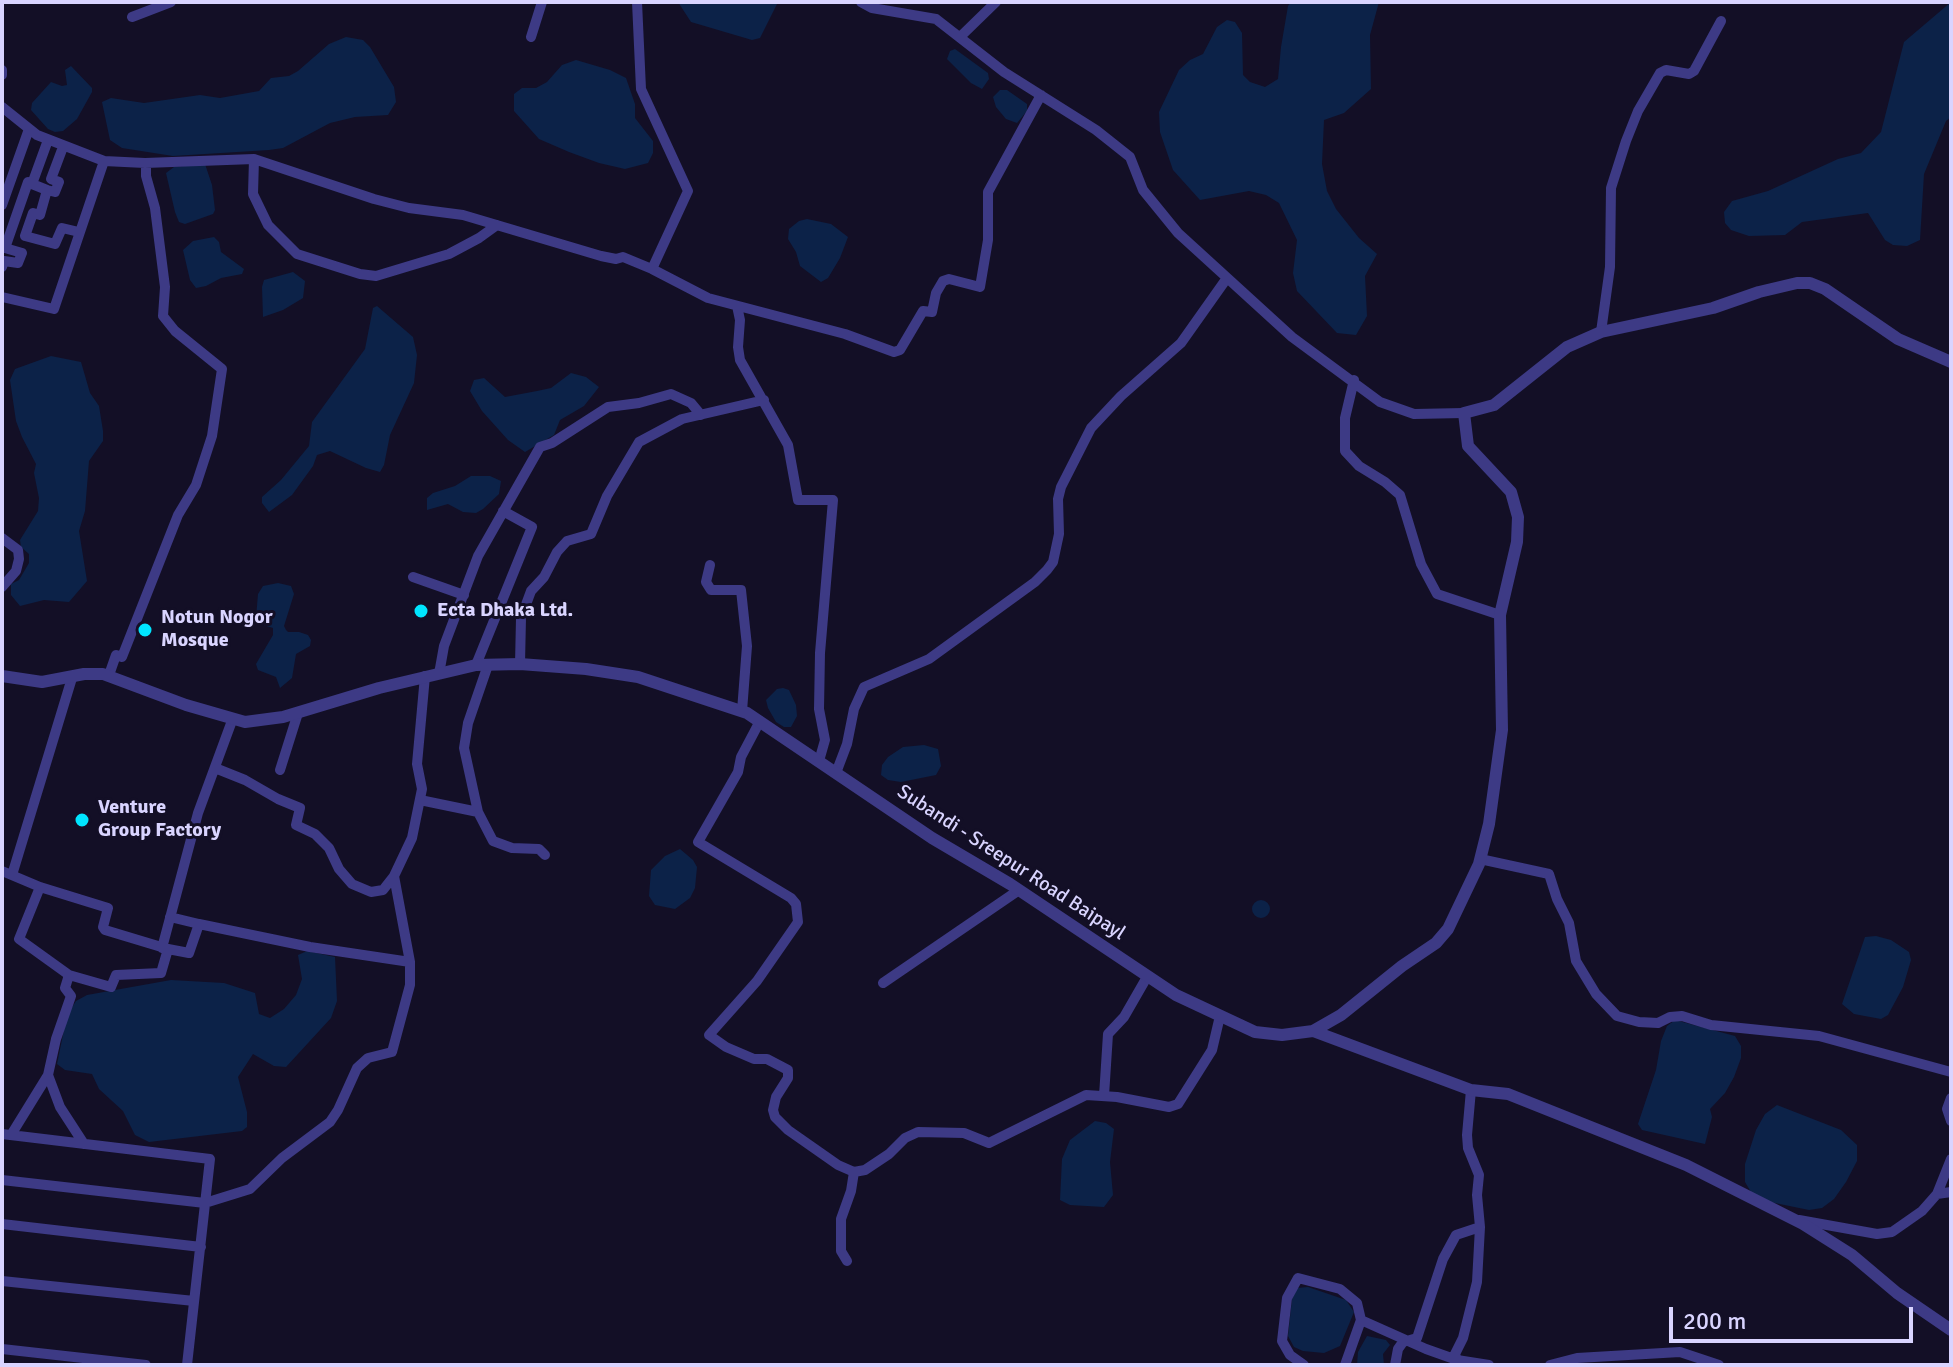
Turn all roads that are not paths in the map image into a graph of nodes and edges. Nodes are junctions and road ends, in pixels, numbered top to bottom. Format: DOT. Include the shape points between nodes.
graph roads {
  1 [pos="171,2"];
  2 [pos="542,2"];
  3 [pos="637,2"];
  4 [pos="861,2"];
  5 [pos="996,2"];
  6 [pos="132,17"];
  7 [pos="1721,21"];
  8 [pos="531,37"];
  9 [pos="960,37"];
  10 [pos="1041,95"];
  11 [pos="2,107"];
  12 [pos="29,129"];
  13 [pos="48,140"];
  14 [pos="63,147"];
  15 [pos="254,159"];
  16 [pos="104,161"];
  17 [pos="146,163"];
  18 [pos="32,184"];
  19 [pos="47,190"];
  20 [pos="2,205"];
  21 [pos="7,225"];
  22 [pos="497,225"];
  23 [pos="79,232"];
  24 [pos="2,267"];
  25 [pos="652,269"];
  26 [pos="1227,278"];
  27 [pos="2,297"];
  28 [pos="737,306"];
  29 [pos="1601,332"];
  30 [pos="1951,362"];
  31 [pos="1354,380"];
  32 [pos="764,400"];
  33 [pos="1464,413"];
  34 [pos="701,415"];
  35 [pos="503,511"];
  36 [pos="2,538"];
  37 [pos="710,565"];
  38 [pos="413,577"];
  39 [pos="2,587"];
  40 [pos="464,595"];
  41 [pos="1500,615"];
  42 [pos="520,664"];
  43 [pos="482,665"];
  44 [pos="109,675"];
  45 [pos="432,675"];
  46 [pos="2,676"];
  47 [pos="72,678"];
  48 [pos="742,711"];
  49 [pos="298,713"];
  50 [pos="233,718"];
  51 [pos="760,721"];
  52 [pos="819,761"];
  53 [pos="215,768"];
  54 [pos="280,770"];
  55 [pos="836,773"];
  56 [pos="420,800"];
  57 [pos="478,812"];
  58 [pos="545,855"];
  59 [pos="1480,859"];
  60 [pos="7,873"];
  61 [pos="394,876"];
  62 [pos="40,887"];
  63 [pos="1019,890"];
  64 [pos="170,917"];
  65 [pos="199,924"];
  66 [pos="165,949"];
  67 [pos="410,962"];
  68 [pos="69,975"];
  69 [pos="1147,977"];
  70 [pos="883,983"];
  71 [pos="1220,1016"];
  72 [pos="1313,1031"];
  73 [pos="1951,1072"];
  74 [pos="48,1075"];
  75 [pos="1471,1090"];
  76 [pos="1104,1096"];
  77 [pos="1951,1098"];
  78 [pos="1951,1121"];
  79 [pos="6,1135"];
  80 [pos="84,1144"];
  81 [pos="1951,1159"];
  82 [pos="854,1172"];
  83 [pos="2,1180"];
  84 [pos="1951,1192"];
  85 [pos="1937,1194"];
  86 [pos="205,1203"];
  87 [pos="1793,1219"];
  88 [pos="2,1224"];
  89 [pos="1480,1227"];
  90 [pos="201,1247"];
  91 [pos="847,1261"];
  92 [pos="2,1281"];
  93 [pos="194,1301"];
  94 [pos="1361,1320"];
  95 [pos="1951,1330"];
  96 [pos="1409,1341"];
  97 [pos="2,1349"];
  98 [pos="1457,1360"];
  99 [pos="146,1365"];
  100 [pos="187,1365"];
  101 [pos="1304,1365"];
  102 [pos="1345,1365"];
  103 [pos="1395,1365"];
  104 [pos="1489,1365"];
  105 [pos="1550,1365"];
  106 [pos="1719,1365"];
  1 -- 6 [label="street"];
  2 -- 8 [label="street"];
  3 -- 25 [label="street" via="641,89 688,191"];
  4 -- 9 [label="street" via="936,19"];
  5 -- 9 [label="street"];
  7 -- 29 [label="street" via="1694,71 1660,73 1626,141 1611,188 1610,267"];
  9 -- 10 [label="street"];
  10 -- 26 [label="street" via="1130,157 1143,190 1178,233"];
  10 -- 28 [label="street" via="988,192 988,240 980,287 943,281 932,312 923,311 900,350"];
  11 -- 12 [label="street"];
  12 -- 13 [label="street"];
  12 -- 20 [label="street"];
  13 -- 14 [label="street"];
  13 -- 18 [label="street"];
  14 -- 16 [label="street"];
  14 -- 19 [label="street" via="51,179 59,182 55,192"];
  15 -- 17 [label="street"];
  15 -- 22 [label="street" via="374,199"];
  15 -- 22 [label="street" via="253,194 268,225 297,254 360,274 376,276 449,254"];
  16 -- 17 [label="street"];
  16 -- 23 [label="street"];
  17 -- 44 [label="street" via="165,287 163,316 222,369 212,436 196,485 178,515 122,657 116,655"];
  18 -- 19 [label="street"];
  18 -- 21 [label="street" via="28,182"];
  19 -- 23 [label="street" via="40,215 33,213 25,236 55,244 62,228"];
  21 -- 24 [label="street" via="5,248 22,253 18,263 4,261"];
  22 -- 25 [label="street"];
  23 -- 27 [label="street" via="54,309"];
  25 -- 28 [label="street" via="708,298"];
  26 -- 31 [label="street" via="1292,337"];
  26 -- 55 [label="street" via="1181,343 1091,428 1064,478 1058,499 1059,534 1047,570 929,659 864,687"];
  28 -- 32 [label="street" via="740,360"];
  29 -- 30 [label="street" via="1713,308 1782,285 1810,283 1898,339"];
  29 -- 33 [label="street" via="1567,347 1494,405"];
  31 -- 33 [label="street" via="1380,402 1414,414"];
  31 -- 41 [label="street" via="1345,418 1345,451 1400,495 1421,564 1437,594"];
  32 -- 34 [label="street"];
  32 -- 52 [label="street" via="788,445 798,500 833,500 820,653 819,709 825,740"];
  33 -- 41 [label="street, Subandi - Sreepur Road Baipayl" via="1468,446 1511,492 1518,517"];
  34 -- 35 [label="street" via="691,403 671,394 608,407 540,447"];
  34 -- 42 [label="street" via="639,442 591,534 567,541 557,552 531,591 521,618"];
  35 -- 40 [label="street"];
  35 -- 43 [label="street" via="532,527"];
  36 -- 39 [label="street" via="18,550 19,559"];
  37 -- 48 [label="street" via="706,582 711,590 741,590 747,646"];
  38 -- 40 [label="street"];
  40 -- 45 [label="street"];
  41 -- 59 [label="street, Subandi - Sreepur Road Baipayl" via="1502,730"];
  42 -- 43 [label="street, Subandi - Sreepur Road Baipayl"];
  42 -- 48 [label="street, Subandi - Sreepur Road Baipayl" via="638,677"];
  43 -- 45 [label="street, Subandi - Sreepur Road Baipayl"];
  43 -- 57 [label="street" via="464,748"];
  44 -- 47 [label="street, Subandi - Sreepur Road Baipayl"];
  44 -- 50 [label="street, Subandi - Sreepur Road Baipayl"];
  45 -- 49 [label="street, Subandi - Sreepur Road Baipayl"];
  45 -- 56 [label="street" via="417,764"];
  46 -- 47 [label="street, Subandi - Sreepur Road Baipayl" via="42,682"];
  47 -- 60 [label="street"];
  48 -- 51 [label="street, Subandi - Sreepur Road Baipayl"];
  49 -- 50 [label="street, Subandi - Sreepur Road Baipayl" via="245,722"];
  49 -- 54 [label="street"];
  50 -- 53 [label="street"];
  51 -- 52 [label="street, Subandi - Sreepur Road Baipayl"];
  51 -- 82 [label="street" via="698,842 791,898 798,922 757,981 709,1035 726,1047 788,1070 776,1097 775,1117"];
  52 -- 55 [label="street, Subandi - Sreepur Road Baipayl"];
  53 -- 61 [label="street" via="300,808 296,825 329,848 352,884 371,892 383,890"];
  53 -- 64 [label="street"];
  55 -- 63 [label="street, Subandi - Sreepur Road Baipayl"];
  56 -- 57 [label="street"];
  56 -- 61 [label="street" via="412,838"];
  57 -- 58 [label="street" via="493,841 539,849"];
  59 -- 72 [label="street, Subandi - Sreepur Road Baipayl" via="1462,903 1436,943"];
  59 -- 73 [label="street" via="1549,874 1569,923 1576,961 1617,1016 1658,1023 1682,1016 1711,1025 1819,1036"];
  60 -- 62 [label="street"];
  61 -- 67 [label="street"];
  62 -- 66 [label="street" via="108,908 105,930"];
  62 -- 68 [label="street" via="19,939"];
  63 -- 69 [label="street, Subandi - Sreepur Road Baipayl"];
  63 -- 70 [label="street"];
  64 -- 65 [label="street"];
  64 -- 66 [label="street"];
  65 -- 66 [label="street" via="189,953"];
  65 -- 67 [label="street"];
  66 -- 68 [label="street" via="161,973 116,975 111,987"];
  67 -- 86 [label="street" via="410,985 392,1052 368,1058 357,1068 330,1122 250,1189"];
  68 -- 74 [label="street" via="65,988 71,996"];
  69 -- 71 [label="street, Subandi - Sreepur Road Baipayl"];
  69 -- 76 [label="street" via="1108,1034"];
  71 -- 72 [label="street, Subandi - Sreepur Road Baipayl" via="1255,1032"];
  71 -- 76 [label="street" via="1212,1050 1178,1104"];
  72 -- 75 [label="street"];
  74 -- 79 [label="street"];
  74 -- 80 [label="street" via="60,1107"];
  75 -- 87 [label="street" via="1508,1094 1686,1165"];
  75 -- 89 [label="street" via="1467,1135 1479,1175"];
  76 -- 82 [label="street" via="1086,1095 989,1143 964,1133 918,1132 865,1170"];
  77 -- 78 [label="street"];
  79 -- 80 [label="street"];
  80 -- 86 [label="street" via="210,1159"];
  81 -- 85 [label="street"];
  82 -- 91 [label="street" via="841,1219 841,1251"];
  83 -- 86 [label="street"];
  84 -- 85 [label="street"];
  85 -- 87 [label="street" via="1892,1232"];
  86 -- 90 [label="street"];
  87 -- 95 [label="street" via="1852,1255"];
  88 -- 90 [label="street"];
  89 -- 96 [label="street" via="1456,1235 1417,1338"];
  89 -- 98 [label="street" via="1477,1282"];
  90 -- 93 [label="street"];
  92 -- 93 [label="street"];
  93 -- 100 [label="street"];
  94 -- 96 [label="street"];
  94 -- 101 [label="street" via="1357,1303 1340,1289 1298,1278 1287,1298 1282,1341"];
  94 -- 102 [label="street"];
  96 -- 98 [label="street"];
  96 -- 103 [label="street" via="1398,1349"];
  97 -- 99 [label="street"];
  98 -- 104 [label="street"];
  105 -- 106 [label="street" via="1577,1358 1680,1352"];
}
